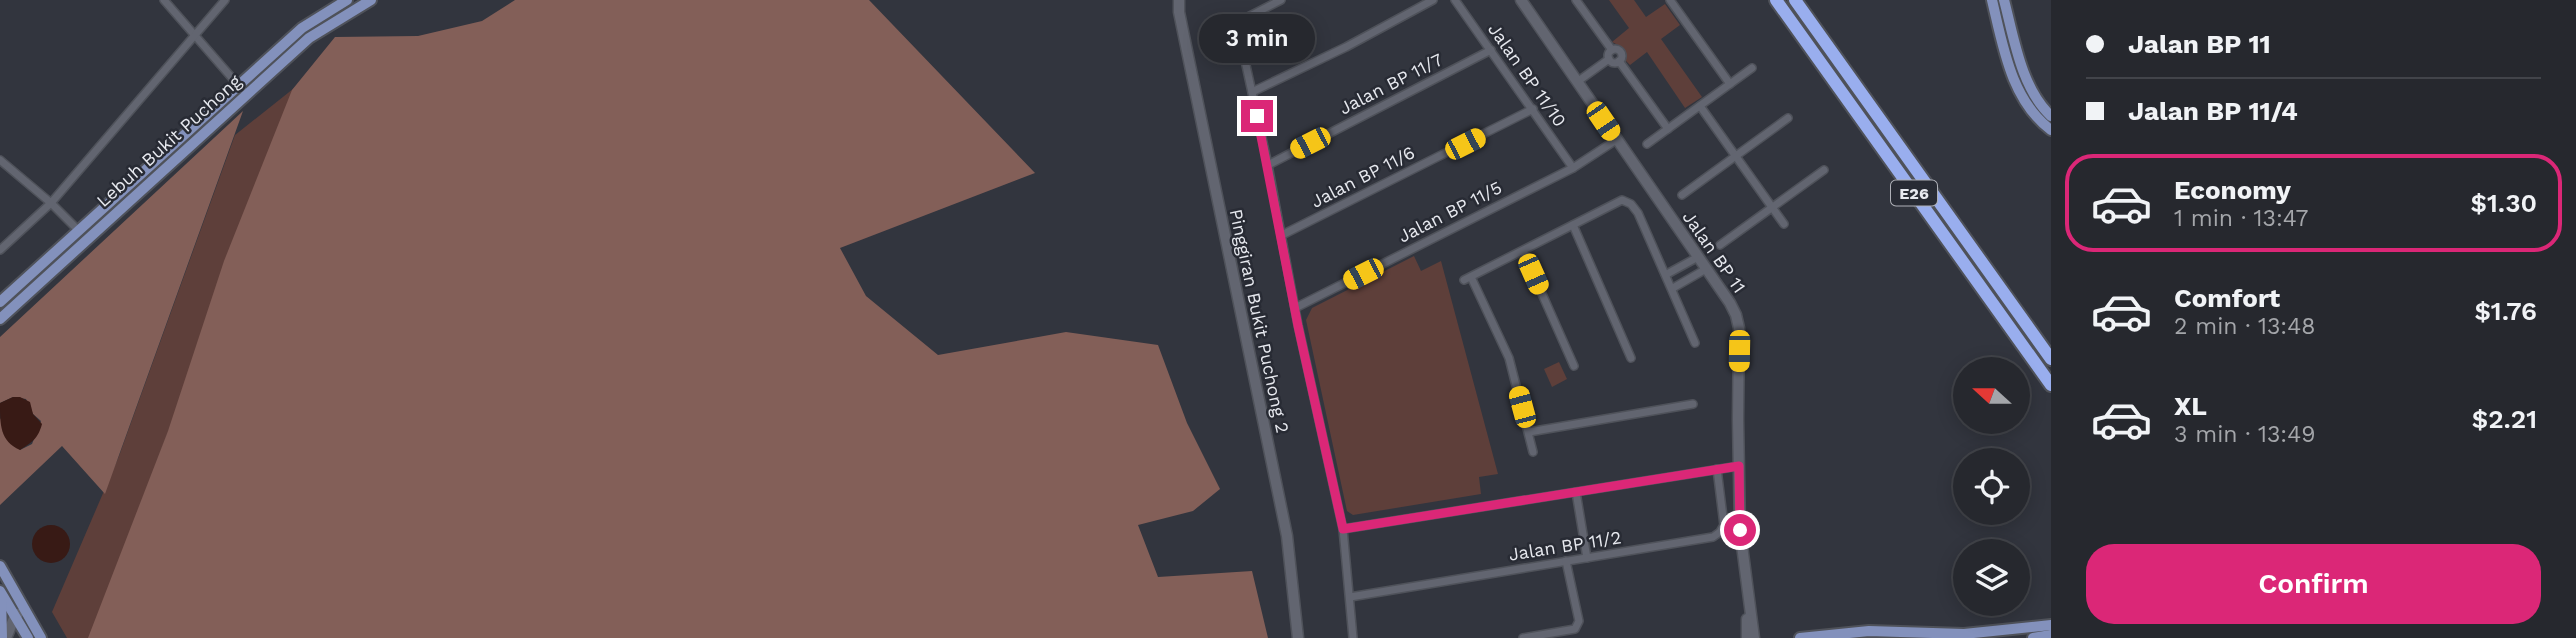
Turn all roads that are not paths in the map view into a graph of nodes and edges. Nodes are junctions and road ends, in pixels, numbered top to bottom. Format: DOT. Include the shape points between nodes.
graph roads {
  1 [pos="164,0"];
  2 [pos="225,0"];
  3 [pos="347,0"];
  4 [pos="370,0"];
  5 [pos="1171,0"];
  6 [pos="1179,0"];
  7 [pos="1281,0"];
  8 [pos="1433,0"];
  9 [pos="1455,0"];
  10 [pos="1521,0"];
  11 [pos="1576,0"];
  12 [pos="1670,0"];
  13 [pos="1776,0"];
  14 [pos="1795,0"];
  15 [pos="1992,0"];
  16 [pos="2006,3"];
  17 [pos="1179,12"];
  18 [pos="194,37"];
  19 [pos="1490,50"];
  20 [pos="1612,50"];
  21 [pos="1609,60"];
  22 [pos="1619,61"];
  23 [pos="1752,68"];
  24 [pos="1577,82"];
  25 [pos="1730,84"];
  26 [pos="242,90"];
  27 [pos="1252,92"];
  28 [pos="1700,106"];
  29 [pos="1533,110"];
  30 [pos="2051,116"];
  31 [pos="1788,118"];
  32 [pos="1668,129"];
  33 [pos="2051,130"];
  34 [pos="1616,141"];
  35 [pos="1647,144"];
  36 [pos="1736,156"];
  37 [pos="0,160"];
  38 [pos="1268,165"];
  39 [pos="1573,168"];
  40 [pos="1824,170"];
  41 [pos="1682,195"];
  42 [pos="51,203"];
  43 [pos="1772,207"];
  44 [pos="113,216"];
  45 [pos="1573,225"];
  46 [pos="1784,225"];
  47 [pos="78,230"];
  48 [pos="1282,235"];
  49 [pos="1720,245"];
  50 [pos="0,250"];
  51 [pos="1522,251"];
  52 [pos="67,257"];
  53 [pos="1698,257"];
  54 [pos="1706,269"];
  55 [pos="1667,274"];
  56 [pos="1673,288"];
  57 [pos="0,302"];
  58 [pos="1295,308"];
  59 [pos="0,319"];
  60 [pos="1695,343"];
  61 [pos="1631,358"];
  62 [pos="2051,359"];
  63 [pos="1574,366"];
  64 [pos="2051,385"];
  65 [pos="1693,404"];
  66 [pos="1529,432"];
  67 [pos="1533,452"];
  68 [pos="1739,466"];
  69 [pos="1717,469"];
  70 [pos="1576,492"];
  71 [pos="1343,529"];
  72 [pos="1587,558"];
  73 [pos="1566,561"];
  74 [pos="0,566"];
  75 [pos="0,592"];
  76 [pos="1350,597"];
  77 [pos="1748,608"];
  78 [pos="20,613"];
  79 [pos="2051,625"];
  80 [pos="25,631"];
  81 [pos="2051,635"];
  82 [pos="4,638"];
  83 [pos="41,638"];
  84 [pos="1298,638"];
  85 [pos="1353,638"];
  86 [pos="1523,638"];
  87 [pos="1747,638"];
  88 [pos="1754,638"];
  89 [pos="1800,638"];
  90 [pos="2033,638"];
  1 -- 18 [label="street"];
  2 -- 18 [label="street"];
  3 -- 26 [label="main road, Lebuh Bukit Puchong" via="302,28"];
  4 -- 26 [label="main road, Lebuh Bukit Puchong" via="309,38"];
  5 -- 17 [label="street, Pinggiran Bukit Puchong 2"];
  6 -- 17 [label="street, Pinggiran Bukit Puchong 2"];
  7 -- 27 [label="street" via="1239,23"];
  8 -- 27 [label="street"];
  9 -- 19 [label="street, Jalan BP 11/10"];
  10 -- 24 [label="street, Jalan BP 11"];
  11 -- 20 [label="street"];
  12 -- 25 [label="street"];
  13 -- 64 [label="highway, E26"];
  14 -- 62 [label="highway, E26"];
  15 -- 33 [label="main road" via="2013,79 2032,112"];
  16 -- 30 [label="main road" via="2029,84"];
  17 -- 84 [label="street, Pinggiran Bukit Puchong 2" via="1287,536"];
  18 -- 26 [label="street"];
  18 -- 42 [label="street"];
  19 -- 29 [label="street, Jalan BP 11/10"];
  19 -- 38 [label="street, Jalan BP 11/7"];
  20 -- 21 [label="street"];
  20 -- 22 [label="street" via="1621,53"];
  21 -- 22 [label="street"];
  21 -- 24 [label="street"];
  22 -- 32 [label="street"];
  23 -- 25 [label="street"];
  24 -- 34 [label="street, Jalan BP 11"];
  25 -- 28 [label="street"];
  26 -- 44 [label="main road, Lebuh Bukit Puchong"];
  26 -- 47 [label="main road, Lebuh Bukit Puchong"];
  27 -- 38 [label="street"];
  28 -- 32 [label="street"];
  28 -- 36 [label="street"];
  29 -- 39 [label="street, Jalan BP 11/10"];
  29 -- 48 [label="street, Jalan BP 11/6"];
  31 -- 36 [label="street"];
  32 -- 35 [label="street"];
  34 -- 39 [label="street, Jalan BP 11/5"];
  34 -- 53 [label="street, Jalan BP 11"];
  36 -- 41 [label="street"];
  36 -- 43 [label="street"];
  37 -- 42 [label="street"];
  38 -- 48 [label="street"];
  39 -- 58 [label="street, Jalan BP 11/5"];
  40 -- 43 [label="street"];
  42 -- 47 [label="street"];
  42 -- 50 [label="street"];
  43 -- 46 [label="street"];
  43 -- 49 [label="street"];
  44 -- 47 [label="main road" via="91,229"];
  44 -- 52 [label="main road, Lebuh Bukit Puchong"];
  45 -- 51 [label="street"];
  45 -- 55 [label="street" via="1622,200 1631,204"];
  45 -- 61 [label="street"];
  47 -- 52 [label="main road"];
  47 -- 57 [label="main road, Lebuh Bukit Puchong"];
  48 -- 58 [label="street"];
  51 -- 63 [label="street"];
  51 -- 66 [label="street" via="1468,279 1509,358"];
  52 -- 59 [label="main road, Lebuh Bukit Puchong"];
  53 -- 54 [label="street, Jalan BP 11"];
  53 -- 55 [label="street"];
  54 -- 56 [label="street"];
  54 -- 68 [label="street, Jalan BP 11" via="1737,316"];
  55 -- 56 [label="street"];
  56 -- 60 [label="street"];
  58 -- 71 [label="street"];
  65 -- 66 [label="street"];
  66 -- 67 [label="street"];
  68 -- 69 [label="street"];
  68 -- 77 [label="street, Jalan BP 11"];
  69 -- 70 [label="street"];
  69 -- 72 [label="street, Jalan BP 11/2" via="1724,524 1713,537"];
  70 -- 71 [label="street"];
  70 -- 72 [label="street"];
  71 -- 76 [label="street"];
  72 -- 73 [label="street, Jalan BP 11/2"];
  73 -- 76 [label="street, Jalan BP 11/2"];
  73 -- 86 [label="street" via="1577,626"];
  74 -- 78 [label="main road"];
  75 -- 78 [label="main road"];
  75 -- 82 [label="main road"];
  76 -- 85 [label="street"];
  77 -- 87 [label="street, Jalan BP 11"];
  77 -- 88 [label="street, Jalan BP 11"];
  78 -- 80 [label="main road"];
  78 -- 82 [label="street"];
  79 -- 89 [label="main road" via="1964,634 1869,631"];
  80 -- 83 [label="main road"];
  81 -- 90 [label="main road"];
}
